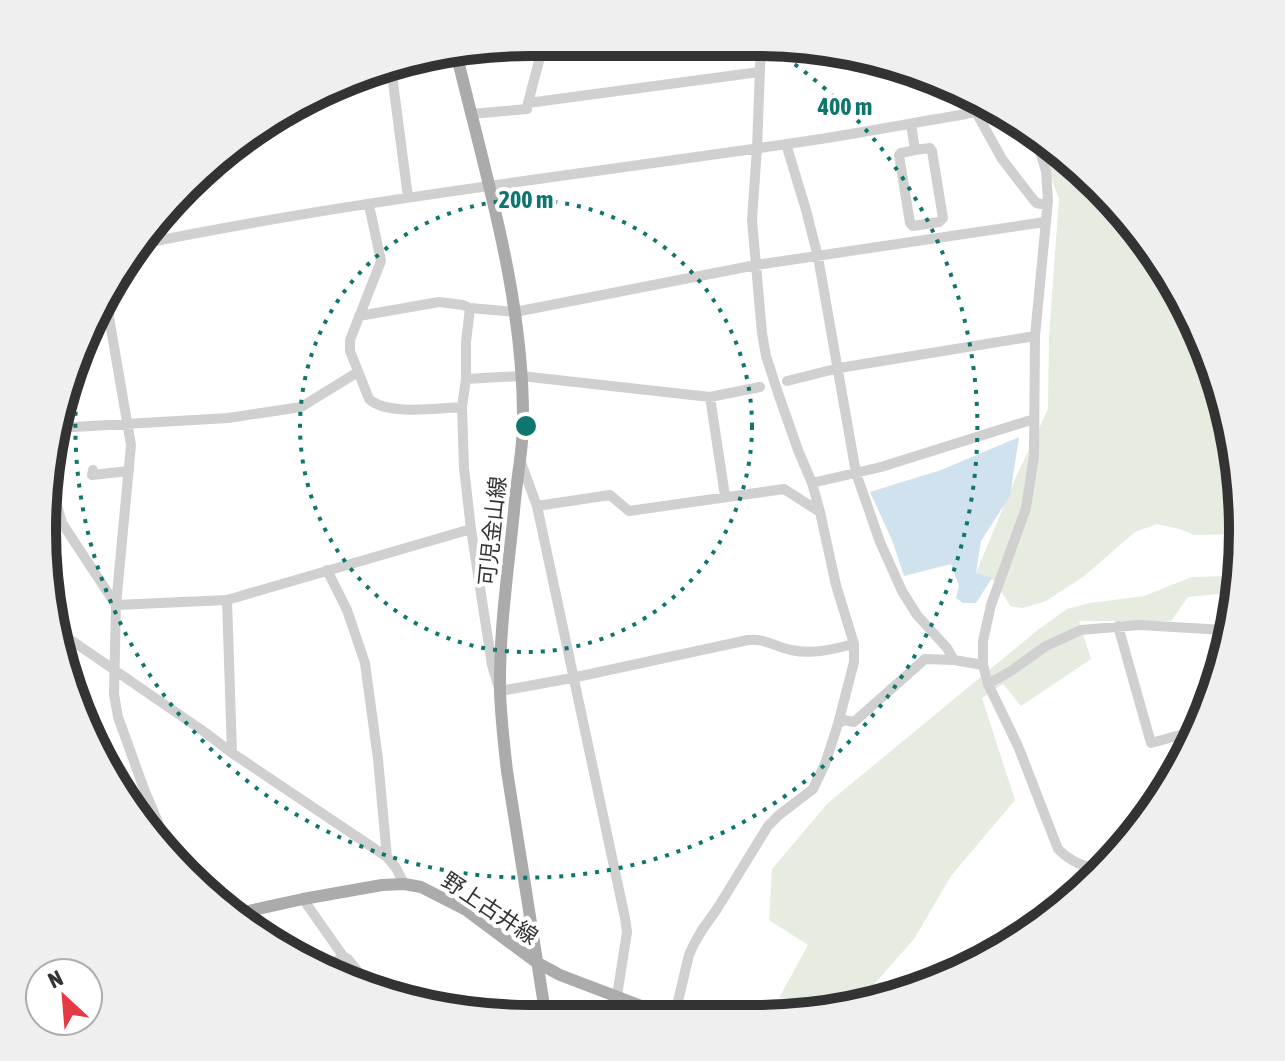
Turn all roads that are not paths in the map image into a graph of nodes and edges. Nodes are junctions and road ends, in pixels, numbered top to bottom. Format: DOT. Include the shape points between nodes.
graph roads {
  1 [pos="540,56"];
  2 [pos="760,56"];
  3 [pos="458,62"];
  4 [pos="759,72"];
  5 [pos="392,77"];
  6 [pos="528,103"];
  7 [pos="976,112"];
  8 [pos="471,114"];
  9 [pos="911,124"];
  10 [pos="786,144"];
  11 [pos="757,148"];
  12 [pos="915,150"];
  13 [pos="1040,152"];
  14 [pos="488,185"];
  15 [pos="408,197"];
  16 [pos="369,205"];
  17 [pos="1047,205"];
  18 [pos="1045,222"];
  19 [pos="155,241"];
  20 [pos="818,257"];
  21 [pos="756,265"];
  22 [pos="470,308"];
  23 [pos="515,312"];
  24 [pos="109,313"];
  25 [pos="359,316"];
  26 [pos="1035,336"];
  27 [pos="839,368"];
  28 [pos="358,372"];
  29 [pos="521,376"];
  30 [pos="466,379"];
  31 [pos="787,381"];
  32 [pos="760,387"];
  33 [pos="710,397"];
  34 [pos="462,407"];
  35 [pos="1034,419"];
  36 [pos="128,423"];
  37 [pos="68,427"];
  38 [pos="519,459"];
  39 [pos="93,470"];
  40 [pos="129,471"];
  41 [pos="856,473"];
  42 [pos="812,483"];
  43 [pos="725,496"];
  44 [pos="57,505"];
  45 [pos="537,506"];
  46 [pos="820,512"];
  47 [pos="471,529"];
  48 [pos="327,570"];
  49 [pos="227,600"];
  50 [pos="116,605"];
  51 [pos="1118,626"];
  52 [pos="1218,630"];
  53 [pos="69,638"];
  54 [pos="854,644"];
  55 [pos="954,660"];
  56 [pos="983,665"];
  57 [pos="114,669"];
  58 [pos="572,678"];
  59 [pos="988,684"];
  60 [pos="500,691"];
  61 [pos="838,724"];
  62 [pos="1183,734"];
  63 [pos="232,753"];
  64 [pos="159,825"];
  65 [pos="387,857"];
  66 [pos="1090,866"];
  67 [pos="404,884"];
  68 [pos="303,899"];
  69 [pos="248,911"];
  70 [pos="529,917"];
  71 [pos="505,939"];
  72 [pos="343,956"];
  73 [pos="335,962"];
  74 [pos="536,962"];
  75 [pos="359,973"];
  76 [pos="617,996"];
  77 [pos="544,1005"];
  78 [pos="640,1005"];
  79 [pos="676,1005"];
  1 -- 6 [label="street"];
  2 -- 4 [label="street"];
  3 -- 8 [label="main road, 可児金山線"];
  4 -- 6 [label="street"];
  4 -- 11 [label="street"];
  5 -- 15 [label="street"];
  6 -- 8 [label="street" via="527,109"];
  7 -- 9 [label="street"];
  7 -- 17 [label="street" via="1002,159 1036,203"];
  8 -- 14 [label="main road, 可児金山線"];
  9 -- 10 [label="street"];
  9 -- 12 [label="street"];
  10 -- 11 [label="street"];
  10 -- 20 [label="street"];
  11 -- 14 [label="street"];
  11 -- 21 [label="street" via="752,220"];
  12 -- 12 [label="street" via="899,155 913,226 943,218 932,151"];
  13 -- 17 [label="street"];
  14 -- 15 [label="street"];
  14 -- 23 [label="main road, 可児金山線"];
  15 -- 16 [label="street"];
  16 -- 19 [label="street"];
  16 -- 25 [label="street" via="381,261"];
  17 -- 18 [label="street"];
  18 -- 20 [label="street"];
  18 -- 26 [label="street"];
  20 -- 21 [label="street"];
  20 -- 27 [label="street"];
  21 -- 23 [label="street"];
  21 -- 42 [label="street" via="766,356"];
  22 -- 23 [label="street"];
  22 -- 25 [label="street" via="439,302"];
  22 -- 30 [label="street"];
  23 -- 29 [label="main road, 可児金山線"];
  24 -- 36 [label="street"];
  25 -- 28 [label="street" via="350,340"];
  26 -- 27 [label="street"];
  26 -- 35 [label="street"];
  27 -- 31 [label="street"];
  27 -- 41 [label="street"];
  28 -- 34 [label="street" via="375,405 409,410"];
  28 -- 36 [label="street" via="301,407 228,418"];
  29 -- 30 [label="street"];
  29 -- 33 [label="street"];
  29 -- 38 [label="main road, 可児金山線"];
  30 -- 34 [label="street"];
  32 -- 33 [label="street"];
  33 -- 43 [label="street"];
  34 -- 47 [label="street"];
  35 -- 41 [label="street"];
  35 -- 56 [label="street" via="1026,508 991,605"];
  36 -- 37 [label="street"];
  36 -- 40 [label="street"];
  38 -- 45 [label="street"];
  38 -- 60 [label="main road, 可児金山線"];
  39 -- 40 [label="street" via="92,475"];
  40 -- 50 [label="street"];
  41 -- 42 [label="street"];
  41 -- 55 [label="street" via="902,591"];
  42 -- 46 [label="street"];
  43 -- 45 [label="street" via="629,511 610,495"];
  43 -- 46 [label="street" via="784,489"];
  44 -- 50 [label="street" via="62,523"];
  45 -- 58 [label="street"];
  46 -- 54 [label="street"];
  47 -- 48 [label="street"];
  47 -- 60 [label="street"];
  48 -- 49 [label="street"];
  48 -- 65 [label="street" via="365,663"];
  49 -- 50 [label="street"];
  49 -- 63 [label="street"];
  50 -- 57 [label="street"];
  51 -- 52 [label="street"];
  51 -- 59 [label="street" via="1081,630 1057,640"];
  51 -- 62 [label="street" via="1151,743"];
  53 -- 57 [label="street"];
  54 -- 58 [label="street" via="803,652 748,640"];
  54 -- 61 [label="street"];
  55 -- 56 [label="street"];
  55 -- 61 [label="street" via="925,659 854,722"];
  56 -- 59 [label="street"];
  57 -- 63 [label="street"];
  57 -- 64 [label="street" via="118,717"];
  58 -- 60 [label="street"];
  58 -- 76 [label="street" via="627,932"];
  59 -- 66 [label="street" via="1058,849"];
  60 -- 70 [label="main road, 可児金山線"];
  61 -- 79 [label="street" via="813,789 768,826 702,930 689,955"];
  63 -- 65 [label="street"];
  65 -- 67 [label="street"];
  67 -- 68 [label="main road, 野上古井線"];
  67 -- 71 [label="main road, 野上古井線" via="425,888 466,910"];
  68 -- 69 [label="main road, 野上古井線"];
  68 -- 72 [label="street"];
  70 -- 71 [label="street" via="519,932"];
  70 -- 74 [label="main road, 可児金山線"];
  71 -- 74 [label="main road, 野上古井線"];
  72 -- 73 [label="street"];
  72 -- 75 [label="street"];
  74 -- 76 [label="main road, 野上古井線"];
  74 -- 77 [label="main road, 可児金山線"];
  76 -- 78 [label="main road, 野上古井線"];
}
